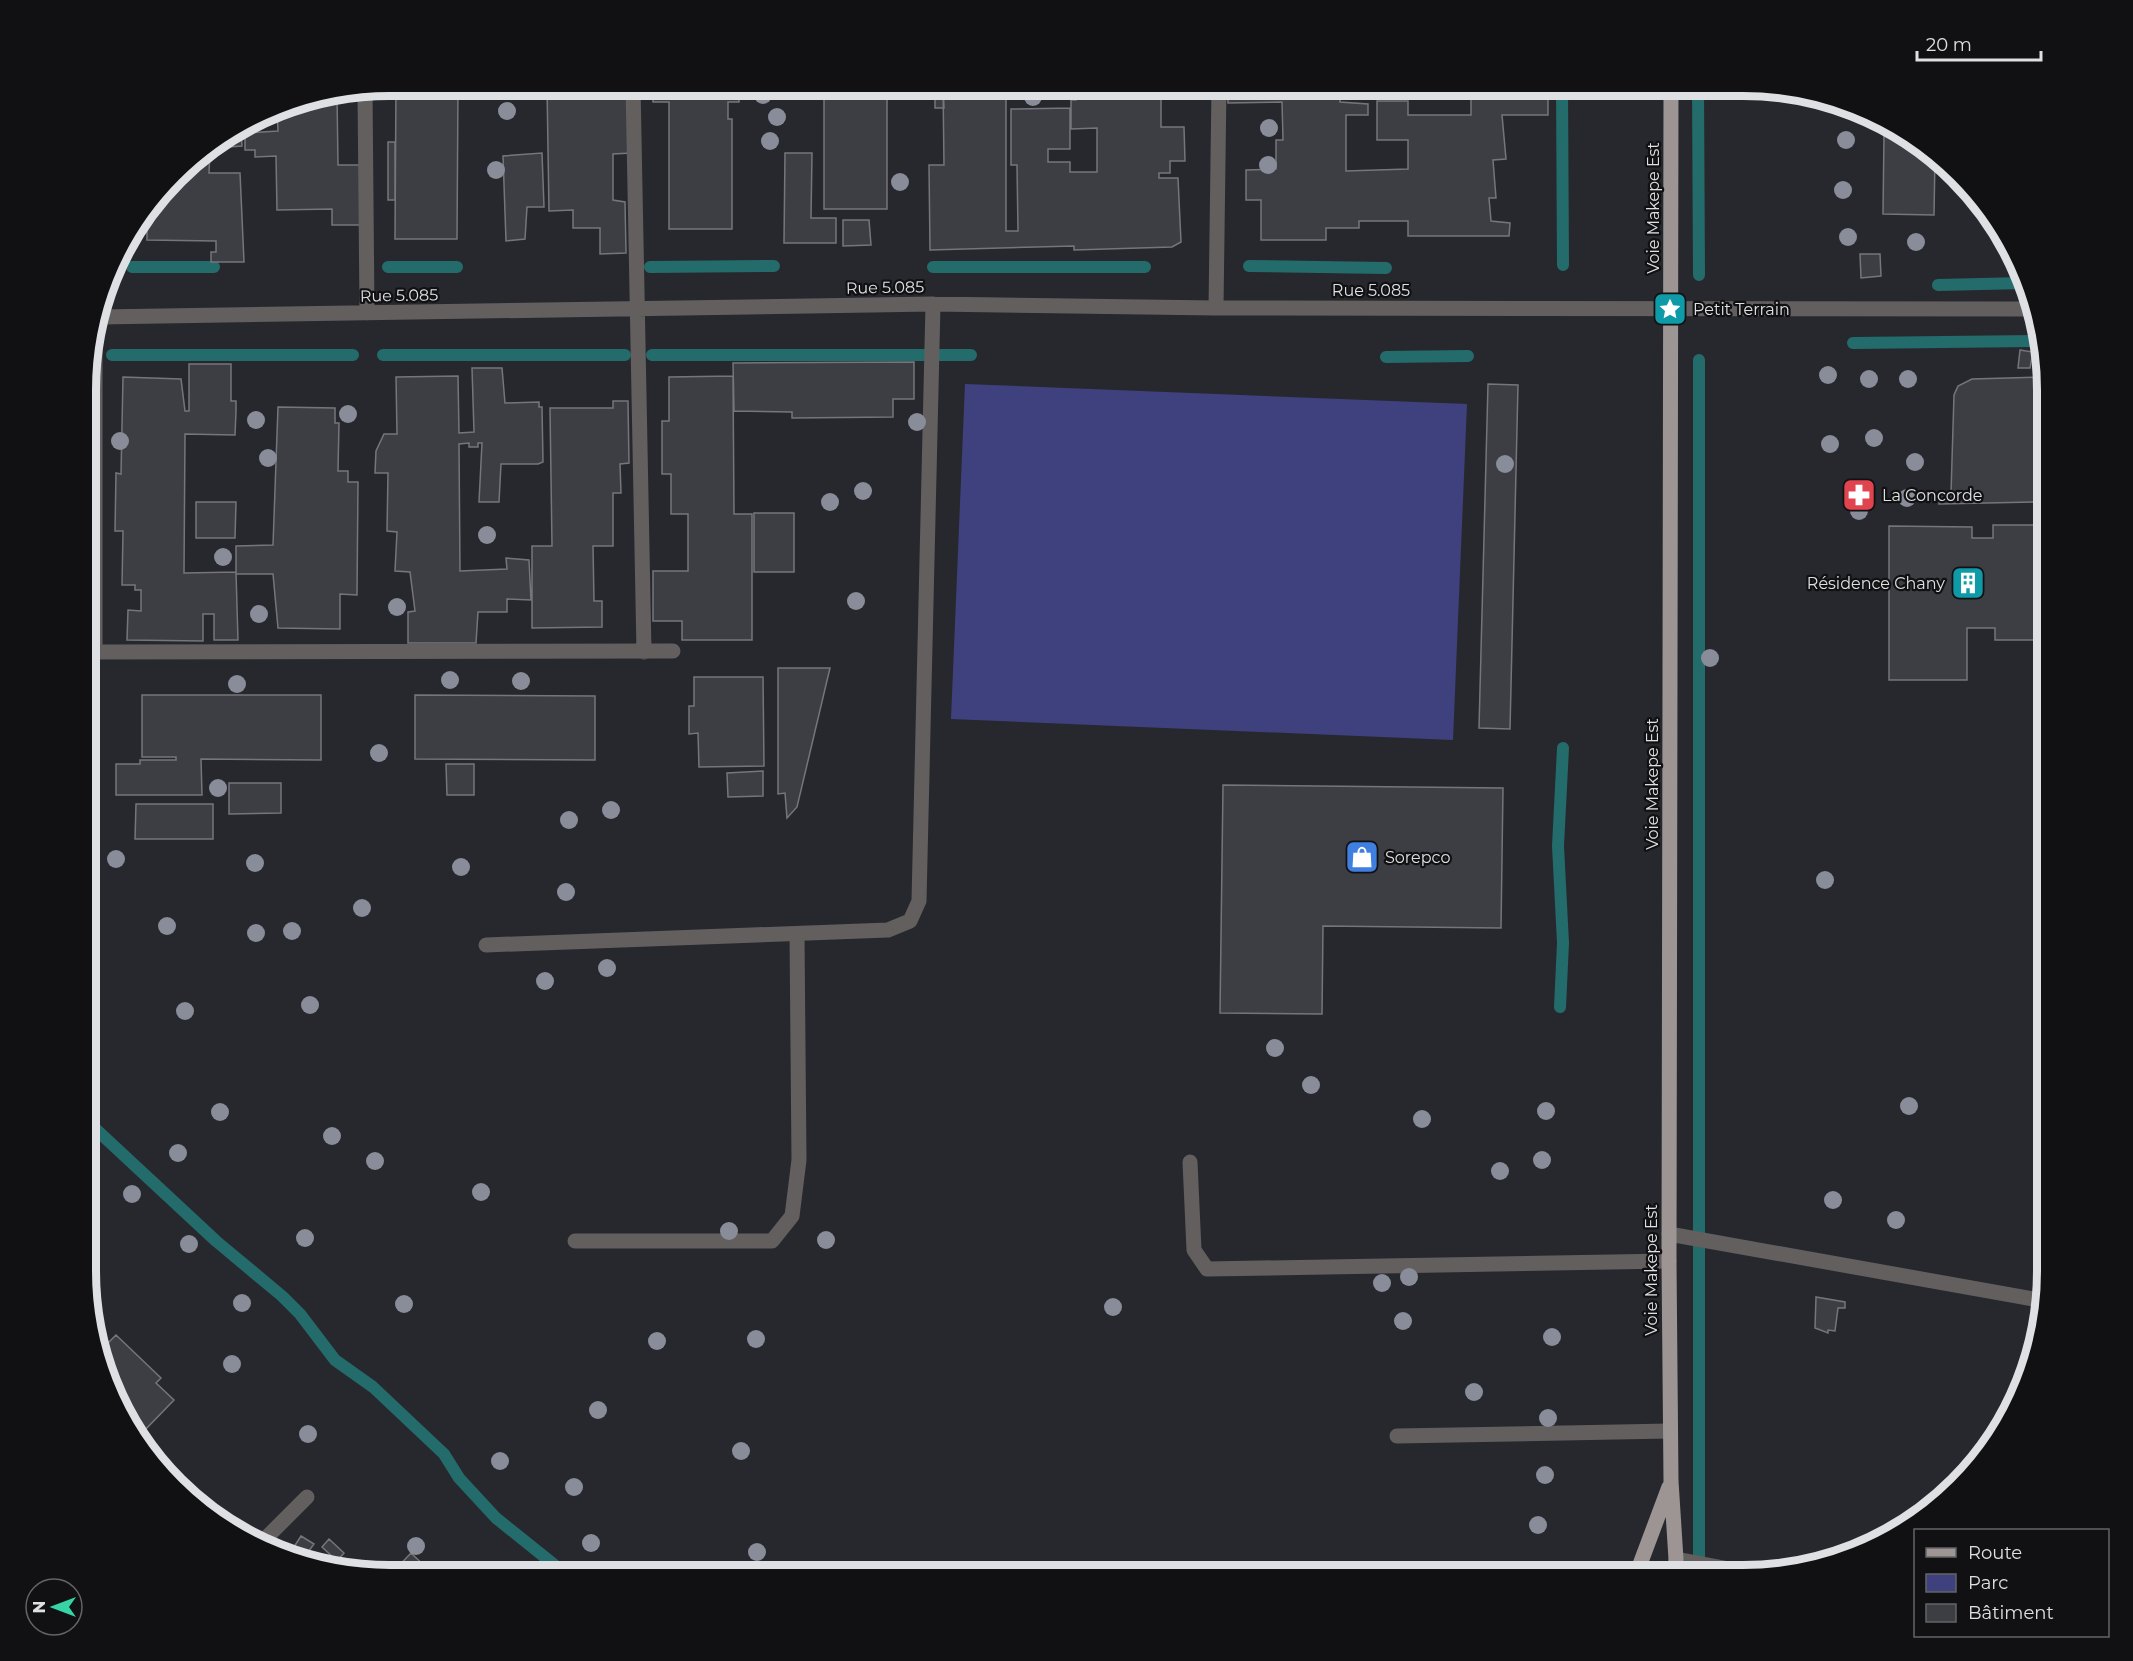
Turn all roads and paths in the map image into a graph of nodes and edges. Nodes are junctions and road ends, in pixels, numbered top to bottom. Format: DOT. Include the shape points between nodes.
graph roads {
  1 [pos="633,96"];
  2 [pos="1219,96"];
  3 [pos="1671,96"];
  4 [pos="365,98"];
  5 [pos="933,304"];
  6 [pos="638,308"];
  7 [pos="1216,308"];
  8 [pos="1671,309"];
  9 [pos="2025,309"];
  10 [pos="367,313"];
  11 [pos="105,317"];
  12 [pos="673,651"];
  13 [pos="96,652"];
  14 [pos="644,652"];
  15 [pos="797,934"];
  16 [pos="486,945"];
  17 [pos="1190,1162"];
  18 [pos="1668,1234"];
  19 [pos="575,1240"];
  20 [pos="1668,1261"];
  21 [pos="2035,1299"];
  22 [pos="1670,1431"];
  23 [pos="1397,1436"];
  24 [pos="1671,1481"];
  25 [pos="307,1497"];
  26 [pos="266,1538"];
  27 [pos="1676,1559"];
  28 [pos="1640,1565"];
  29 [pos="1676,1565"];
  30 [pos="1708,1565"];
  1 -- 6 [label="street"];
  2 -- 7 [label="street"];
  3 -- 8 [label="main road, Voie Makepe Est"];
  4 -- 10 [label="street"];
  5 -- 6 [label="street, Rue 5.085"];
  5 -- 7 [label="street, Rue 5.085"];
  5 -- 15 [label="street" via="919,901 910,921 888,930"];
  6 -- 10 [label="street, Rue 5.085"];
  6 -- 14 [label="street"];
  7 -- 8 [label="street, Rue 5.085"];
  8 -- 9 [label="street, Rue 5.085"];
  8 -- 18 [label="main road, Voie Makepe Est"];
  10 -- 11 [label="street, Rue 5.085"];
  12 -- 14 [label="street"];
  13 -- 14 [label="street"];
  15 -- 16 [label="street"];
  15 -- 19 [label="street" via="799,1160 792,1216 772,1241"];
  17 -- 20 [label="street" via="1194,1250 1207,1269"];
  18 -- 20 [label="main road, Voie Makepe Est"];
  18 -- 21 [label="street"];
  20 -- 22 [label="main road, Voie Makepe Est"];
  22 -- 23 [label="street"];
  22 -- 24 [label="main road, Voie Makepe Est"];
  24 -- 27 [label="main road, Voie Makepe Est"];
  24 -- 28 [label="main road, Voie Makepe Est"];
  25 -- 26 [label="street"];
  27 -- 29 [label="main road, Voie Makepe Est"];
  27 -- 30 [label="street"];
}
